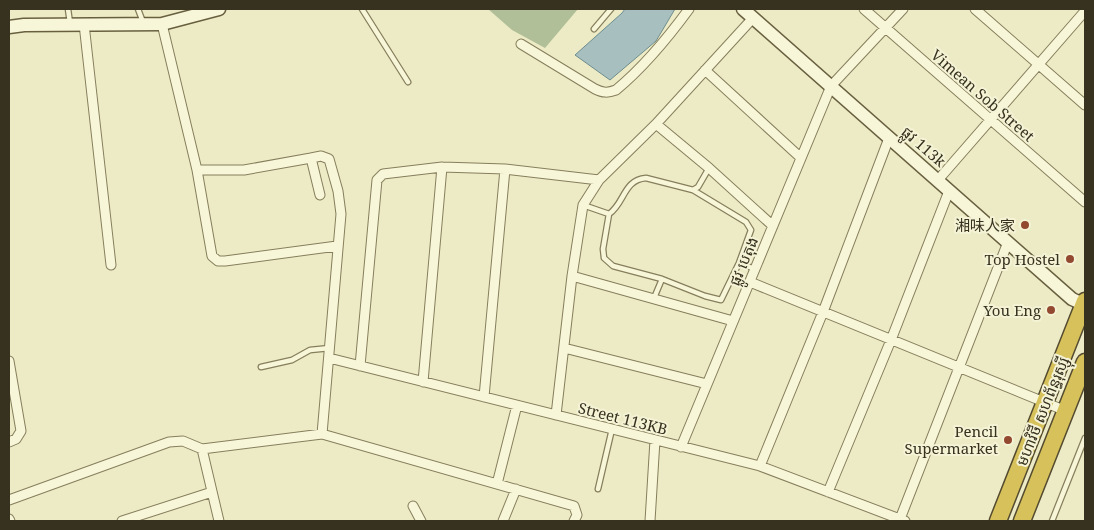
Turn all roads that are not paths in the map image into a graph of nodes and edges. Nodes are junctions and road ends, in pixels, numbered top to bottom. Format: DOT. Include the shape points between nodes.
graph roads {
  1 [pos="68,9"];
  2 [pos="138,9"];
  3 [pos="220,9"];
  4 [pos="362,9"];
  5 [pos="611,9"];
  6 [pos="689,9"];
  7 [pos="743,9"];
  8 [pos="864,9"];
  9 [pos="903,9"];
  10 [pos="975,9"];
  11 [pos="1085,11"];
  12 [pos="753,18"];
  13 [pos="70,24"];
  14 [pos="84,24"];
  15 [pos="144,24"];
  16 [pos="162,24"];
  17 [pos="9,27"];
  18 [pos="886,28"];
  19 [pos="594,29"];
  20 [pos="521,44"];
  21 [pos="1038,65"];
  22 [pos="705,70"];
  23 [pos="408,82"];
  24 [pos="831,86"];
  25 [pos="1085,105"];
  26 [pos="990,120"];
  27 [pos="656,124"];
  28 [pos="889,138"];
  29 [pos="311,158"];
  30 [pos="801,158"];
  31 [pos="442,167"];
  32 [pos="709,168"];
  33 [pos="504,169"];
  34 [pos="196,170"];
  35 [pos="599,180"];
  36 [pos="938,180"];
  37 [pos="693,190"];
  38 [pos="949,191"];
  39 [pos="320,195"];
  40 [pos="1085,202"];
  41 [pos="583,205"];
  42 [pos="609,214"];
  43 [pos="773,226"];
  44 [pos="1008,242"];
  45 [pos="338,246"];
  46 [pos="739,263"];
  47 [pos="112,265"];
  48 [pos="755,269"];
  49 [pos="572,276"];
  50 [pos="662,279"];
  51 [pos="750,282"];
  52 [pos="654,298"];
  53 [pos="1085,303"];
  54 [pos="823,312"];
  55 [pos="734,320"];
  56 [pos="891,340"];
  57 [pos="330,348"];
  58 [pos="564,348"];
  59 [pos="329,358"];
  60 [pos="9,361"];
  61 [pos="1085,362"];
  62 [pos="360,366"];
  63 [pos="261,367"];
  64 [pos="959,367"];
  65 [pos="423,382"];
  66 [pos="707,384"];
  67 [pos="484,397"];
  68 [pos="1045,402"];
  69 [pos="517,406"];
  70 [pos="1066,411"];
  71 [pos="556,415"];
  72 [pos="612,429"];
  73 [pos="322,434"];
  74 [pos="1085,438"];
  75 [pos="655,440"];
  76 [pos="9,442"];
  77 [pos="681,447"];
  78 [pos="202,449"];
  79 [pos="760,466"];
  80 [pos="497,484"];
  81 [pos="516,489"];
  82 [pos="598,489"];
  83 [pos="212,492"];
  84 [pos="828,492"];
  85 [pos="9,500"];
  86 [pos="413,506"];
  87 [pos="903,520"];
  88 [pos="122,521"];
  89 [pos="219,521"];
  90 [pos="421,521"];
  91 [pos="502,521"];
  92 [pos="574,521"];
  93 [pos="650,521"];
  94 [pos="998,521"];
  95 [pos="1022,521"];
  96 [pos="1052,521"];
  1 -- 13 [label="lane"];
  2 -- 15 [label="lane"];
  3 -- 16 [label="street"];
  4 -- 23 [label="lane"];
  5 -- 19 [label="lane"];
  6 -- 20 [label="street" via="642,68 611,92 595,89"];
  7 -- 12 [label="street, ផ្លូវ 113k"];
  8 -- 18 [label="street, Vimean Sob Street"];
  9 -- 18 [label="street"];
  10 -- 21 [label="street"];
  11 -- 21 [label="street"];
  12 -- 22 [label="street"];
  12 -- 24 [label="street, ផ្លូវ 113k"];
  13 -- 14 [label="street"];
  13 -- 17 [label="street"];
  14 -- 15 [label="street"];
  14 -- 47 [label="street"];
  15 -- 16 [label="street"];
  16 -- 34 [label="street"];
  18 -- 24 [label="street"];
  18 -- 26 [label="street, Vimean Sob Street"];
  21 -- 25 [label="street"];
  21 -- 26 [label="street"];
  22 -- 27 [label="street"];
  22 -- 30 [label="street"];
  24 -- 28 [label="street, ផ្លូវ 113k"];
  24 -- 30 [label="street, ផ្លូវ បេតុង"];
  26 -- 36 [label="street"];
  26 -- 40 [label="street, Vimean Sob Street"];
  27 -- 32 [label="street"];
  27 -- 35 [label="street"];
  28 -- 36 [label="street, ផ្លូវ 113k"];
  28 -- 54 [label="street"];
  29 -- 34 [label="street" via="244,170"];
  29 -- 39 [label="street"];
  29 -- 45 [label="street" via="321,156 329,159 332,167 341,214"];
  30 -- 43 [label="street, ផ្លូវ បេតុង"];
  31 -- 33 [label="street"];
  31 -- 62 [label="street" via="383,174 378,180"];
  31 -- 65 [label="street"];
  32 -- 37 [label="lane"];
  32 -- 43 [label="street"];
  33 -- 35 [label="street"];
  33 -- 67 [label="street"];
  34 -- 45 [label="street" via="212,256 218,261"];
  35 -- 41 [label="street"];
  36 -- 38 [label="street, ផ្លូវ 113k"];
  37 -- 42 [label="lane" via="646,178 638,179 632,182"];
  37 -- 46 [label="lane" via="750,226 751,232"];
  38 -- 44 [label="street, ផ្លូវ 113k"];
  38 -- 56 [label="street"];
  41 -- 42 [label="lane"];
  41 -- 49 [label="street"];
  42 -- 50 [label="lane" via="604,258 614,266"];
  43 -- 48 [label="street, ផ្លូវ បេតុង"];
  44 -- 53 [label="street, ផ្លូវ 113k" via="1072,299"];
  44 -- 64 [label="street"];
  45 -- 57 [label="street"];
  46 -- 48 [label="lane"];
  46 -- 50 [label="lane" via="720,300"];
  48 -- 51 [label="street, ផ្លូវ បេតុង"];
  49 -- 52 [label="street"];
  49 -- 58 [label="street"];
  50 -- 52 [label="lane"];
  51 -- 54 [label="street"];
  51 -- 55 [label="street, ផ្លូវ បេតុង"];
  52 -- 55 [label="street"];
  53 -- 68 [label="highway, មហាវិថី សហព័ន្ធរុស្ស៊ី"];
  54 -- 56 [label="street"];
  54 -- 79 [label="street"];
  55 -- 66 [label="street, ផ្លូវ បេតុង"];
  56 -- 64 [label="street"];
  56 -- 84 [label="street"];
  57 -- 59 [label="street"];
  57 -- 63 [label="lane" via="310,350 292,360"];
  58 -- 66 [label="street"];
  58 -- 71 [label="street"];
  59 -- 62 [label="street, Street 113KB"];
  59 -- 73 [label="street"];
  60 -- 76 [label="street" via="21,431 16,439"];
  61 -- 70 [label="highway, មហាវិថី សហព័ន្ធរុស្ស៊ី"];
  62 -- 65 [label="street, Street 113KB"];
  64 -- 68 [label="street"];
  64 -- 87 [label="street"];
  65 -- 67 [label="street, Street 113KB"];
  66 -- 77 [label="street, ផ្លូវ បេតុង"];
  67 -- 69 [label="street, Street 113KB"];
  68 -- 70 [label="street"];
  68 -- 94 [label="highway, មហាវិថី សហព័ន្ធរុស្ស៊ី"];
  69 -- 71 [label="street, Street 113KB"];
  69 -- 80 [label="street"];
  70 -- 95 [label="highway, មហាវិថី សហព័ន្ធរុស្ស៊ី"];
  71 -- 72 [label="street, Street 113KB"];
  72 -- 75 [label="street, Street 113KB"];
  72 -- 82 [label="lane"];
  73 -- 78 [label="street"];
  73 -- 80 [label="street"];
  74 -- 96 [label="lane"];
  75 -- 77 [label="street, Street 113KB"];
  75 -- 93 [label="street"];
  77 -- 79 [label="street, Street 113KB"];
  78 -- 83 [label="street"];
  78 -- 85 [label="street" via="183,441 169,442"];
  79 -- 84 [label="street, Street 113KB"];
  80 -- 81 [label="street"];
  81 -- 91 [label="street"];
  81 -- 92 [label="street" via="574,506 577,515"];
  83 -- 88 [label="street"];
  83 -- 89 [label="street"];
  84 -- 87 [label="street, Street 113KB"];
  86 -- 90 [label="street"];
}
